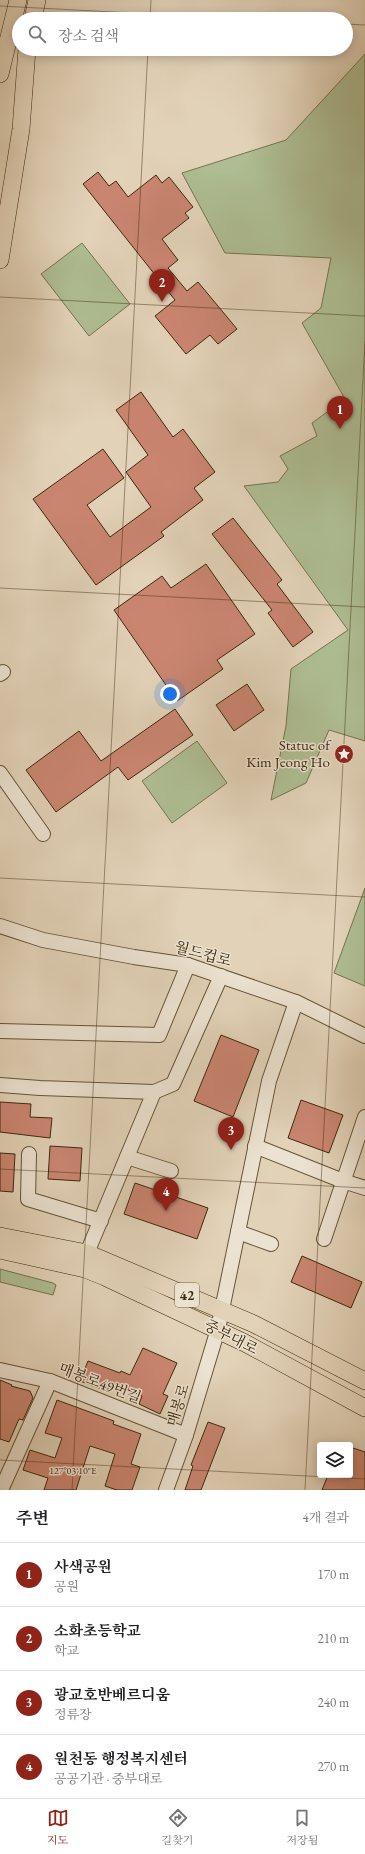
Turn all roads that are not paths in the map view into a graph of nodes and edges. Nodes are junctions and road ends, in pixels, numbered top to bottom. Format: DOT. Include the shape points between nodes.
graph roads {
  1 [pos="18,0"];
  2 [pos="37,0"];
  3 [pos="16,12"];
  4 [pos="34,12"];
  5 [pos="12,29"];
  6 [pos="2,54"];
  7 [pos="26,56"];
  8 [pos="27,56"];
  9 [pos="0,74"];
  10 [pos="0,194"];
  11 [pos="0,260"];
  12 [pos="0,773"];
  13 [pos="43,834"];
  14 [pos="0,926"];
  15 [pos="188,965"];
  16 [pos="221,976"];
  17 [pos="296,1002"];
  18 [pos="0,1031"];
  19 [pos="365,1036"];
  20 [pos="0,1084"];
  21 [pos="154,1092"];
  22 [pos="365,1117"];
  23 [pos="255,1146"];
  24 [pos="29,1154"];
  25 [pos="127,1157"];
  26 [pos="171,1171"];
  27 [pos="343,1181"];
  28 [pos="365,1188"];
  29 [pos="101,1221"];
  30 [pos="238,1232"];
  31 [pos="0,1236"];
  32 [pos="324,1239"];
  33 [pos="271,1244"];
  34 [pos="0,1250"];
  35 [pos="87,1253"];
  36 [pos="223,1310"];
  37 [pos="218,1330"];
  38 [pos="293,1343"];
  39 [pos="282,1363"];
  40 [pos="0,1370"];
  41 [pos="50,1381"];
  42 [pos="365,1381"];
  43 [pos="365,1408"];
  44 [pos="186,1435"];
  45 [pos="1,1490"];
  46 [pos="166,1490"];
  1 -- 3 [label="main road"];
  2 -- 4 [label="main road"];
  5 -- 6 [label="main road"];
  6 -- 9 [label="main road"];
  7 -- 10 [label="main road" via="11,125"];
  8 -- 11 [label="main road" via="21,129"];
  12 -- 13 [label="street"];
  14 -- 15 [label="street, 월드컵로" via="43,940"];
  15 -- 16 [label="street, 월드컵로"];
  15 -- 18 [label="street" via="159,1035"];
  16 -- 17 [label="street, 월드컵로"];
  16 -- 21 [label="street" via="173,1084"];
  17 -- 19 [label="street, 월드컵로"];
  17 -- 23 [label="street, 매봉로" via="269,1081"];
  20 -- 21 [label="street"];
  21 -- 25 [label="street"];
  22 -- 27 [label="street"];
  23 -- 27 [label="street"];
  23 -- 30 [label="street, 매봉로"];
  24 -- 29 [label="street" via="28,1199"];
  25 -- 26 [label="street"];
  25 -- 29 [label="street"];
  27 -- 28 [label="street"];
  27 -- 32 [label="street"];
  29 -- 35 [label="street"];
  30 -- 33 [label="street"];
  30 -- 36 [label="street, 매봉로"];
  31 -- 35 [label="main road, 중부대로 / 42"];
  34 -- 37 [label="main road, 중부대로 / 42" via="85,1269"];
  35 -- 36 [label="main road, 중부대로 / 42"];
  36 -- 37 [label="street, 매봉로"];
  36 -- 38 [label="main road, 중부대로 / 42"];
  37 -- 39 [label="main road, 중부대로 / 42"];
  37 -- 44 [label="street, 매봉로"];
  38 -- 39 [label="main road"];
  38 -- 42 [label="main road, 중부대로 / 42"];
  39 -- 43 [label="main road, 중부대로 / 42"];
  40 -- 41 [label="street, 매봉로49번길"];
  41 -- 44 [label="street, 매봉로49번길"];
  41 -- 45 [label="street"];
  44 -- 46 [label="street, 매봉로"];
}
